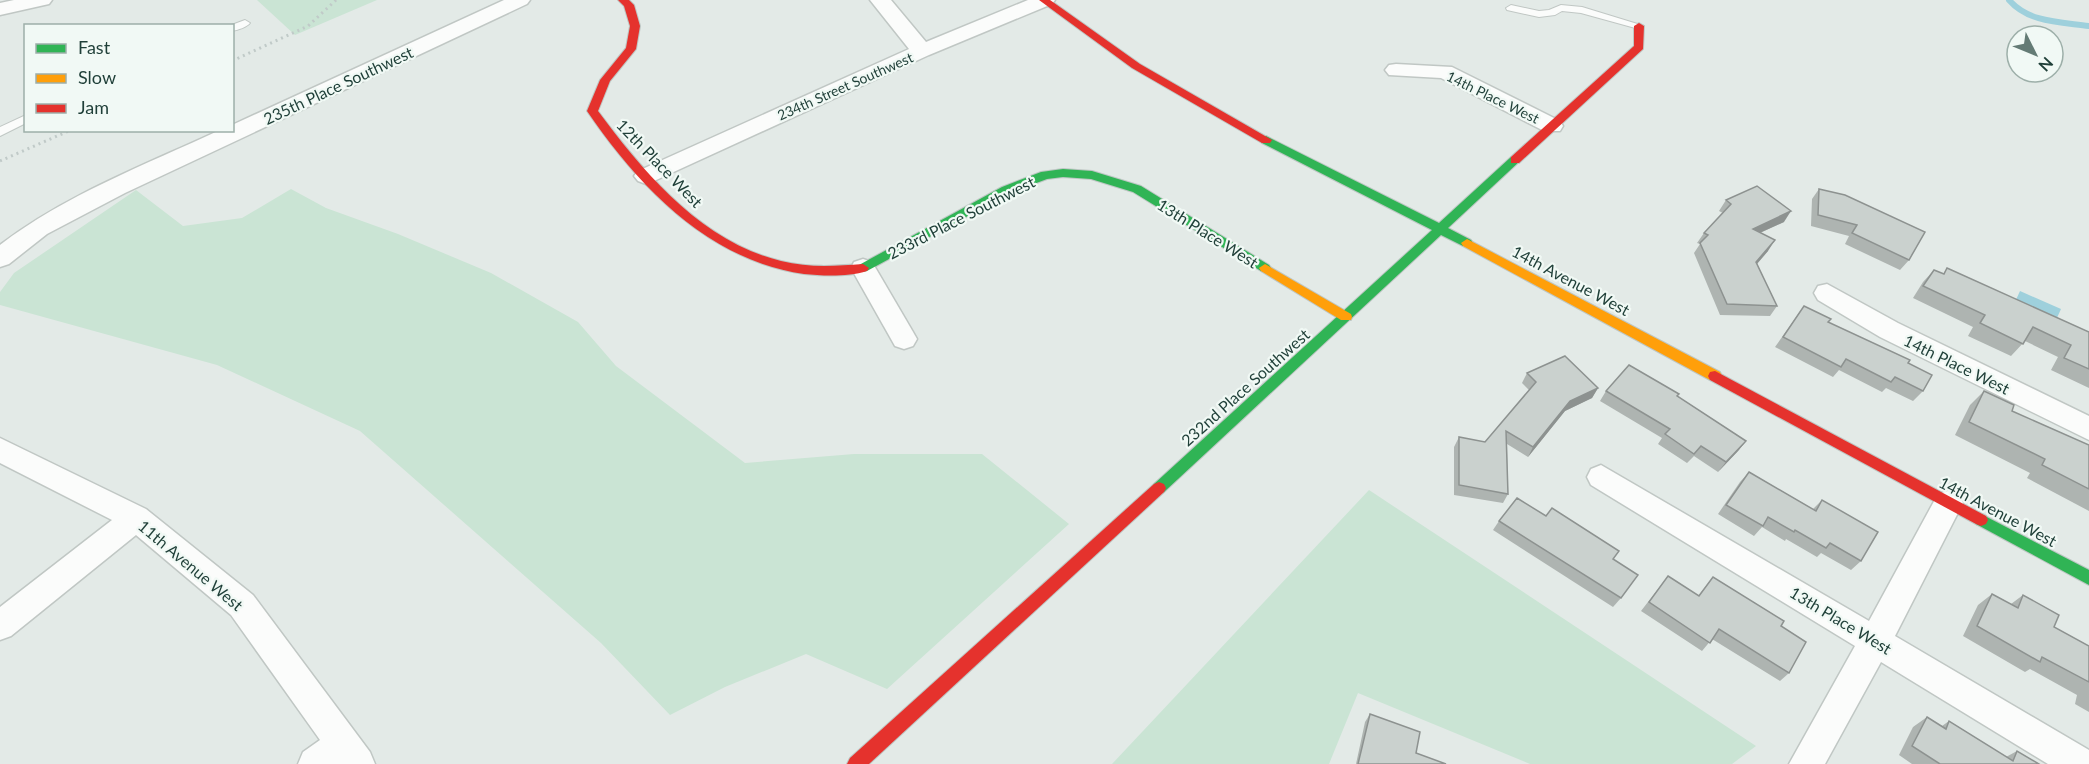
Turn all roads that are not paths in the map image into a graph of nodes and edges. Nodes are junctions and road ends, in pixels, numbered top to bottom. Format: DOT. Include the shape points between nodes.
graph roads {
  1 [pos="42,0"];
  2 [pos="520,0"];
  3 [pos="623,0"];
  4 [pos="880,0"];
  5 [pos="1044,0"];
  6 [pos="1511,8"];
  7 [pos="0,9"];
  8 [pos="245,23"];
  9 [pos="1639,26"];
  10 [pos="234,27"];
  11 [pos="922,51"];
  12 [pos="1396,70"];
  13 [pos="24,119"];
  14 [pos="1552,126"];
  15 [pos="0,132"];
  16 [pos="1062,173"];
  17 [pos="646,176"];
  18 [pos="1439,228"];
  19 [pos="0,258"];
  20 [pos="863,268"];
  21 [pos="1827,293"];
  22 [pos="1346,317"];
  23 [pos="904,339"];
  24 [pos="2089,429"];
  25 [pos="0,450"];
  26 [pos="1601,477"];
  27 [pos="1948,503"];
  28 [pos="136,518"];
  29 [pos="2089,578"];
  30 [pos="0,626"];
  31 [pos="1876,640"];
  32 [pos="350,754"];
  33 [pos="315,764"];
  34 [pos="856,764"];
  35 [pos="1806,764"];
  36 [pos="2080,764"];
  1 -- 7 [label="street"];
  2 -- 19 [label="street, 235th Place Southwest" via="117,188 38,228"];
  3 -- 17 [label="street, 12th Place West" via="629,5 635,27 631,49 605,80 592,111 609,137"];
  4 -- 11 [label="street"];
  5 -- 11 [label="street, 234th Street Southwest"];
  5 -- 18 [label="street, 14th Avenue West" via="1134,64"];
  6 -- 9 [label="lane" via="1539,14 1576,9"];
  8 -- 10 [label="lane"];
  9 -- 14 [label="street, 232nd Place Southwest" via="1639,47"];
  11 -- 17 [label="street, 234th Street Southwest"];
  12 -- 14 [label="street, 14th Place West" via="1445,72"];
  13 -- 15 [label="lane"];
  14 -- 18 [label="street, 232nd Place Southwest"];
  16 -- 20 [label="street, 233rd Place Southwest" via="1030,178"];
  16 -- 22 [label="street, 13th Place West" via="1100,176 1137,189"];
  17 -- 20 [label="street, 12th Place West" via="682,213 727,247 776,265 821,271"];
  18 -- 22 [label="street, 232nd Place Southwest"];
  18 -- 27 [label="street, 14th Avenue West"];
  20 -- 23 [label="street"];
  21 -- 24 [label="street, 14th Place West" via="1889,330"];
  22 -- 34 [label="street, 232nd Place Southwest"];
  25 -- 28 [label="street, 11th Avenue West"];
  26 -- 31 [label="street, 13th Place West"];
  27 -- 29 [label="street, 14th Avenue West"];
  27 -- 31 [label="street"];
  28 -- 30 [label="street"];
  28 -- 32 [label="street, 11th Avenue West" via="242,605"];
  31 -- 35 [label="street"];
  31 -- 36 [label="street, 13th Place West"];
  32 -- 33 [label="street"];
}
